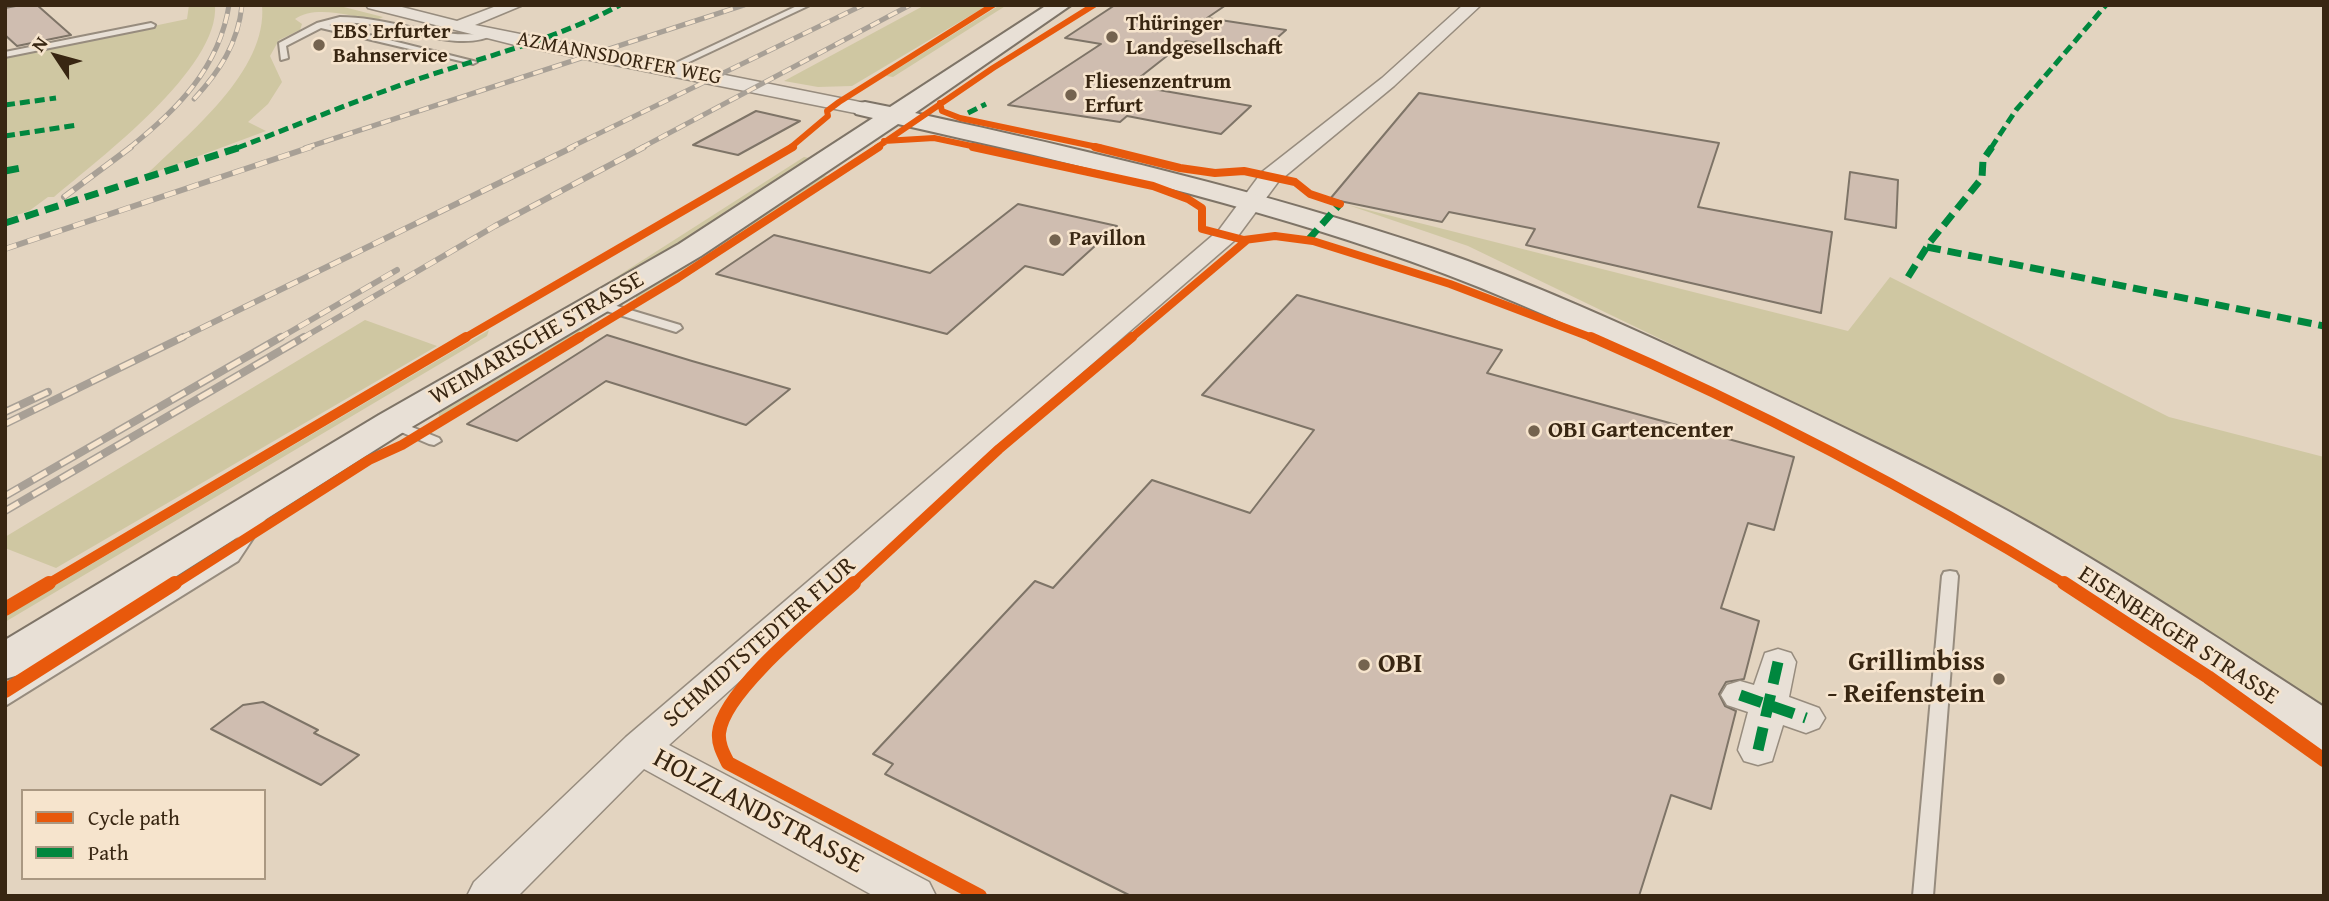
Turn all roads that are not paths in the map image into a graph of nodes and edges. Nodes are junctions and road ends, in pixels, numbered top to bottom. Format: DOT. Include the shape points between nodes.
graph roads {
  1 [pos="374,5"];
  2 [pos="515,5"];
  3 [pos="806,5"];
  4 [pos="1026,5"];
  5 [pos="1062,5"];
  6 [pos="1474,5"];
  7 [pos="151,25"];
  8 [pos="320,25"];
  9 [pos="458,26"];
  10 [pos="491,34"];
  11 [pos="5,55"];
  12 [pos="284,58"];
  13 [pos="473,62"];
  14 [pos="667,69"];
  15 [pos="865,109"];
  16 [pos="895,117"];
  17 [pos="1251,201"];
  18 [pos="597,304"];
  19 [pos="676,328"];
  20 [pos="392,423"];
  21 [pos="434,441"];
  22 [pos="274,497"];
  23 [pos="1950,576"];
  24 [pos="5,636"];
  25 [pos="5,662"];
  26 [pos="1778,662"];
  27 [pos="5,699"];
  28 [pos="1754,700"];
  29 [pos="1806,718"];
  30 [pos="2324,733"];
  31 [pos="640,748"];
  32 [pos="1758,750"];
  33 [pos="489,896"];
  34 [pos="914,896"];
  35 [pos="1923,896"];
  1 -- 9 [label="street, AZMANNSDORFER WEG"];
  2 -- 9 [label="street"];
  3 -- 14 [label="lane"];
  4 -- 15 [label="main road, WEIMARISCHE STRASSE"];
  5 -- 16 [label="main road, WEIMARISCHE STRASSE"];
  6 -- 17 [label="street, SCHMIDTSTEDTER FLUR" via="1270,177"];
  7 -- 11 [label="lane"];
  8 -- 10 [label="lane" via="360,21 465,37"];
  8 -- 12 [label="lane" via="282,45"];
  8 -- 13 [label="lane"];
  9 -- 10 [label="street, AZMANNSDORFER WEG"];
  10 -- 14 [label="street, AZMANNSDORFER WEG"];
  14 -- 15 [label="street, AZMANNSDORFER WEG"];
  15 -- 16 [label="main road, EISENBERGER STRASSE"];
  15 -- 24 [label="main road, WEIMARISCHE STRASSE" via="695,220"];
  16 -- 17 [label="main road, EISENBERGER STRASSE" via="1107,163"];
  16 -- 18 [label="main road, WEIMARISCHE STRASSE" via="690,250"];
  17 -- 30 [label="main road, EISENBERGER STRASSE" via="1422,255 1527,295 1856,447 2033,543 2176,632"];
  17 -- 31 [label="street, SCHMIDTSTEDTER FLUR" via="1227,235"];
  18 -- 19 [label="lane"];
  18 -- 20 [label="main road, WEIMARISCHE STRASSE"];
  20 -- 21 [label="lane"];
  20 -- 22 [label="main road, WEIMARISCHE STRASSE"];
  22 -- 25 [label="main road, WEIMARISCHE STRASSE"];
  22 -- 27 [label="lane" via="232,557"];
  23 -- 35 [label="lane"];
  26 -- 28 [label="street"];
  28 -- 29 [label="street"];
  28 -- 32 [label="street"];
  31 -- 33 [label="street, SCHMIDTSTEDTER FLUR"];
  31 -- 34 [label="street, HOLZLANDSTRASSE"];
}
